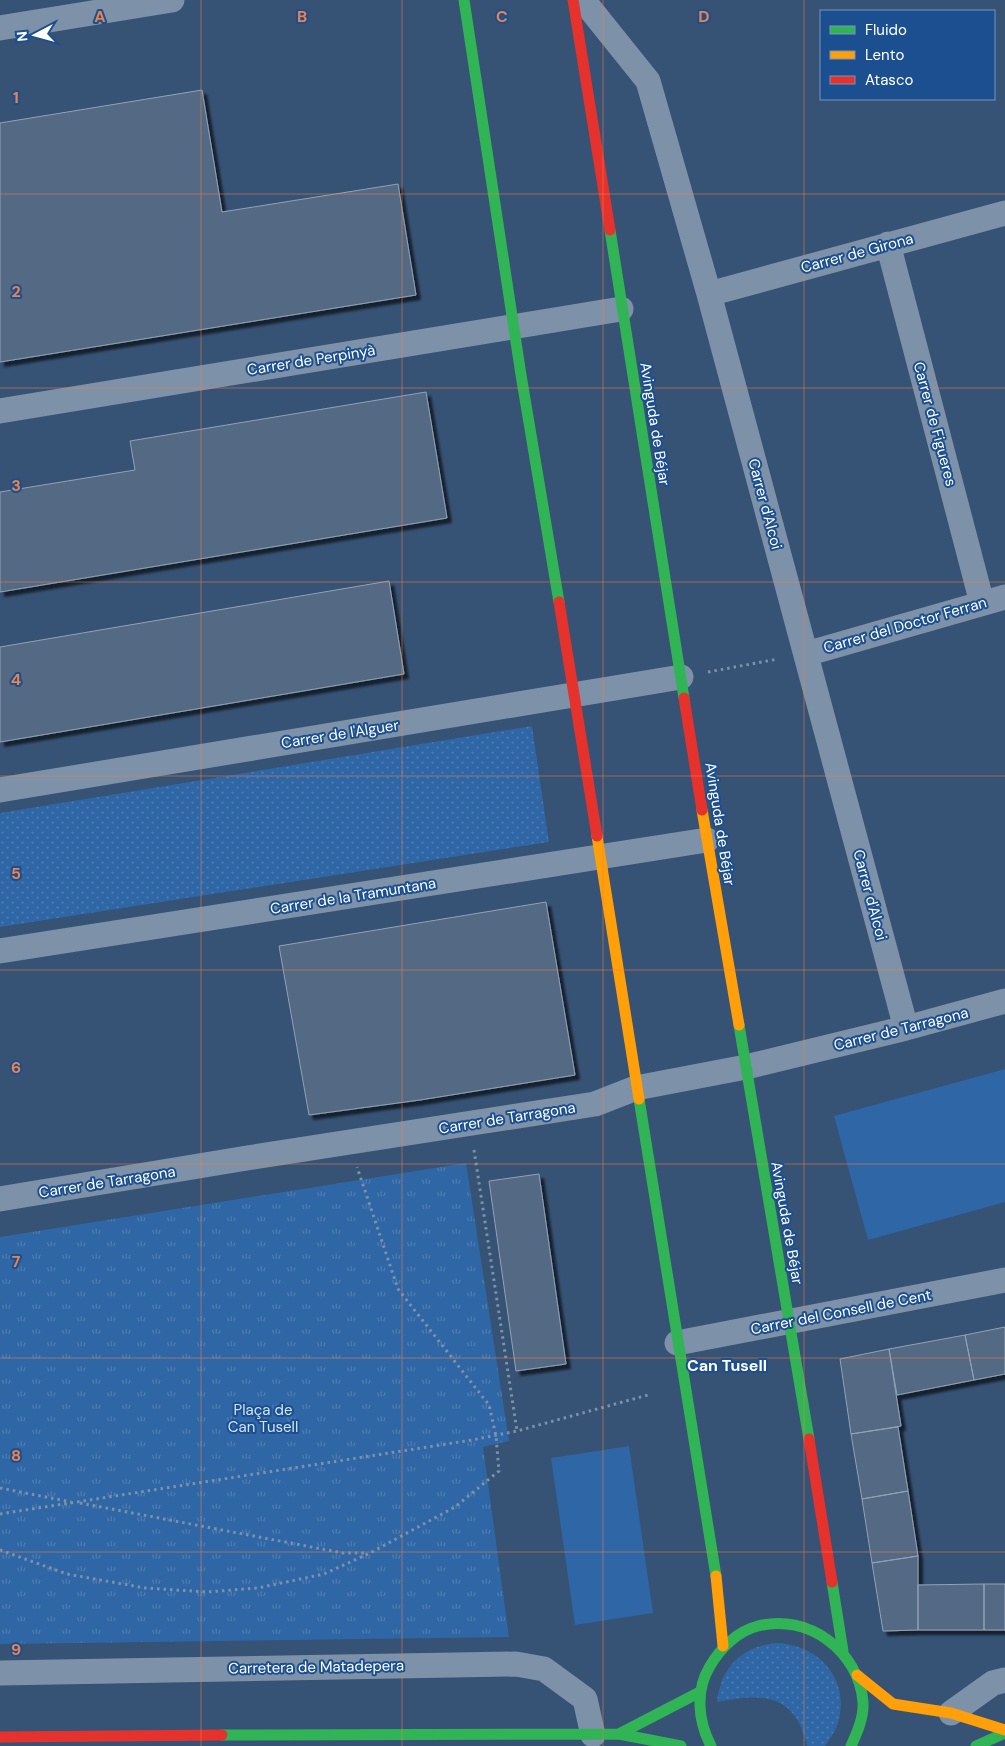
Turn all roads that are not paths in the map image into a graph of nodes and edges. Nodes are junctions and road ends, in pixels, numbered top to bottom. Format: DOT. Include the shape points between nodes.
graph roads {
  1 [pos="172,0"];
  2 [pos="464,0"];
  3 [pos="573,0"];
  4 [pos="583,0"];
  5 [pos="0,28"];
  6 [pos="1005,213"];
  7 [pos="888,244"];
  8 [pos="709,294"];
  9 [pos="621,309"];
  10 [pos="514,326"];
  11 [pos="0,412"];
  12 [pos="994,600"];
  13 [pos="806,654"];
  14 [pos="681,677"];
  15 [pos="575,695"];
  16 [pos="0,790"];
  17 [pos="707,840"];
  18 [pos="600,858"];
  19 [pos="0,951"];
  20 [pos="1005,1001"];
  21 [pos="906,1028"];
  22 [pos="746,1067"];
  23 [pos="636,1088"];
  24 [pos="0,1199"];
  25 [pos="1005,1280"];
  26 [pos="790,1323"];
  27 [pos="677,1343"];
  28 [pos="723,1646"];
  29 [pos="843,1651"];
  30 [pos="0,1673"];
  31 [pos="857,1674"];
  32 [pos="1005,1680"];
  33 [pos="700,1692"];
  34 [pos="952,1713"];
  35 [pos="1005,1732"];
  36 [pos="619,1734"];
  37 [pos="593,1735"];
  38 [pos="0,1737"];
  39 [pos="98,1741"];
  40 [pos="197,1741"];
  41 [pos="681,1746"];
  42 [pos="711,1746"];
  43 [pos="851,1746"];
  44 [pos="976,1746"];
  1 -- 5 [label="street"];
  2 -- 10 [label="main road"];
  3 -- 9 [label="main road, Avinguda de Béjar"];
  4 -- 8 [label="street, Carrer d'Alcoi" via="648,81"];
  6 -- 7 [label="street, Carrer de Girona"];
  7 -- 8 [label="street, Carrer de Girona"];
  7 -- 12 [label="street, Carrer de Figueres"];
  8 -- 13 [label="street, Carrer d'Alcoi"];
  9 -- 10 [label="street, Carrer de Perpinyà"];
  9 -- 14 [label="main road, Avinguda de Béjar"];
  10 -- 11 [label="street, Carrer de Perpinyà"];
  10 -- 15 [label="main road"];
  12 -- 13 [label="street, Carrer del Doctor Ferran"];
  13 -- 21 [label="street, Carrer d'Alcoi"];
  14 -- 15 [label="street, Carrer de l'Alguer"];
  14 -- 17 [label="main road, Avinguda de Béjar"];
  15 -- 16 [label="street, Carrer de l'Alguer"];
  15 -- 18 [label="main road"];
  17 -- 18 [label="street, Carrer de la Tramuntana"];
  17 -- 22 [label="main road, Avinguda de Béjar"];
  18 -- 19 [label="street, Carrer de la Tramuntana"];
  18 -- 23 [label="main road"];
  20 -- 21 [label="street, Carrer de Tarragona"];
  21 -- 22 [label="street, Carrer de Tarragona"];
  22 -- 23 [label="street, Carrer de Tarragona"];
  22 -- 26 [label="main road, Avinguda de Béjar"];
  23 -- 24 [label="street, Carrer de Tarragona" via="595,1104"];
  23 -- 27 [label="main road"];
  25 -- 26 [label="street, Carrer del Consell de Cent"];
  26 -- 27 [label="street, Carrer del Consell de Cent"];
  26 -- 29 [label="main road, Avinguda de Béjar"];
  27 -- 28 [label="main road" via="718,1589"];
  28 -- 29 [label="main road" via="744,1631 770,1623 798,1624 823,1634"];
  28 -- 33 [label="main road" via="706,1672"];
  29 -- 31 [label="main road"];
  30 -- 37 [label="street, Carretera de Matadepera" via="516,1664 544,1668 585,1699"];
  31 -- 34 [label="main road" via="893,1704"];
  31 -- 43 [label="main road" via="863,1702 860,1726"];
  32 -- 34 [label="street" via="993,1683"];
  33 -- 36 [label="main road"];
  33 -- 42 [label="main road" via="701,1718"];
  34 -- 35 [label="main road"];
  35 -- 44 [label="main road"];
  36 -- 37 [label="main road"];
  36 -- 41 [label="main road"];
  37 -- 40 [label="main road"];
  38 -- 39 [label="main road"];
  39 -- 40 [label="main road"];
}
